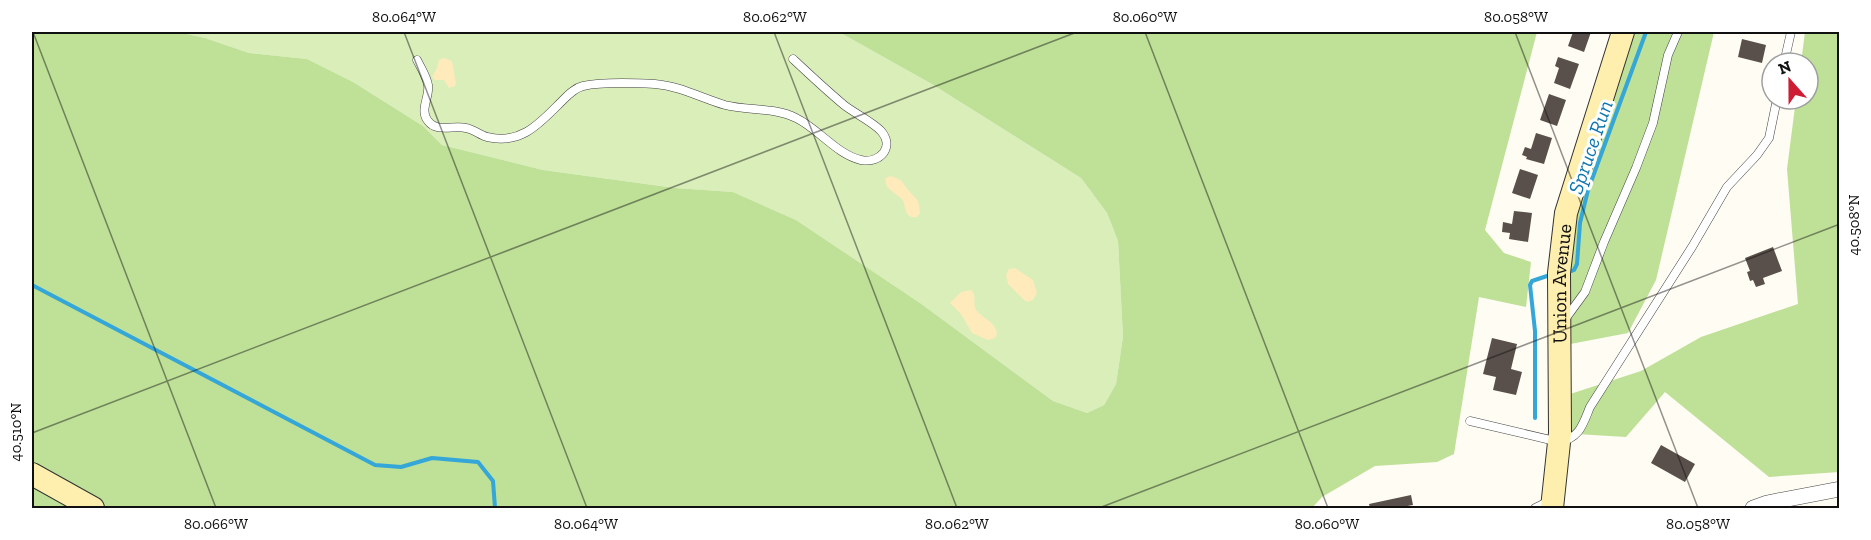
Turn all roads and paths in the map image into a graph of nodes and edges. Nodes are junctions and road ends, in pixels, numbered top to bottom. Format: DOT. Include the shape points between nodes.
graph roads {
  1 [pos="1623,32"];
  2 [pos="1678,32"];
  3 [pos="1791,32"];
  4 [pos="1787,51"];
  5 [pos="793,59"];
  6 [pos="417,60"];
  7 [pos="1775,111"];
  8 [pos="1560,326"];
  9 [pos="1470,421"];
  10 [pos="1559,441"];
  11 [pos="32,474"];
  12 [pos="1839,489"];
  13 [pos="1547,505"];
  14 [pos="93,508"];
  15 [pos="1754,508"];
  1 -- 8 [label="street, Union Avenue" via="1566,213 1559,273"];
  2 -- 8 [label="lane" via="1636,168 1585,292"];
  3 -- 4 [label="lane"];
  5 -- 6 [label="lane" via="880,131 888,146 884,154 862,160 795,117 724,104 658,84 582,86 531,130 514,138 487,137 468,128 436,127 424,115 428,84"];
  7 -- 10 [label="lane" via="1769,138 1727,187 1590,406 1582,427 1570,440"];
  8 -- 10 [label="street, Union Avenue"];
  9 -- 10 [label="lane"];
  10 -- 13 [label="street, Union Avenue"];
  11 -- 14 [label="street"];
  12 -- 15 [label="street"];
}
